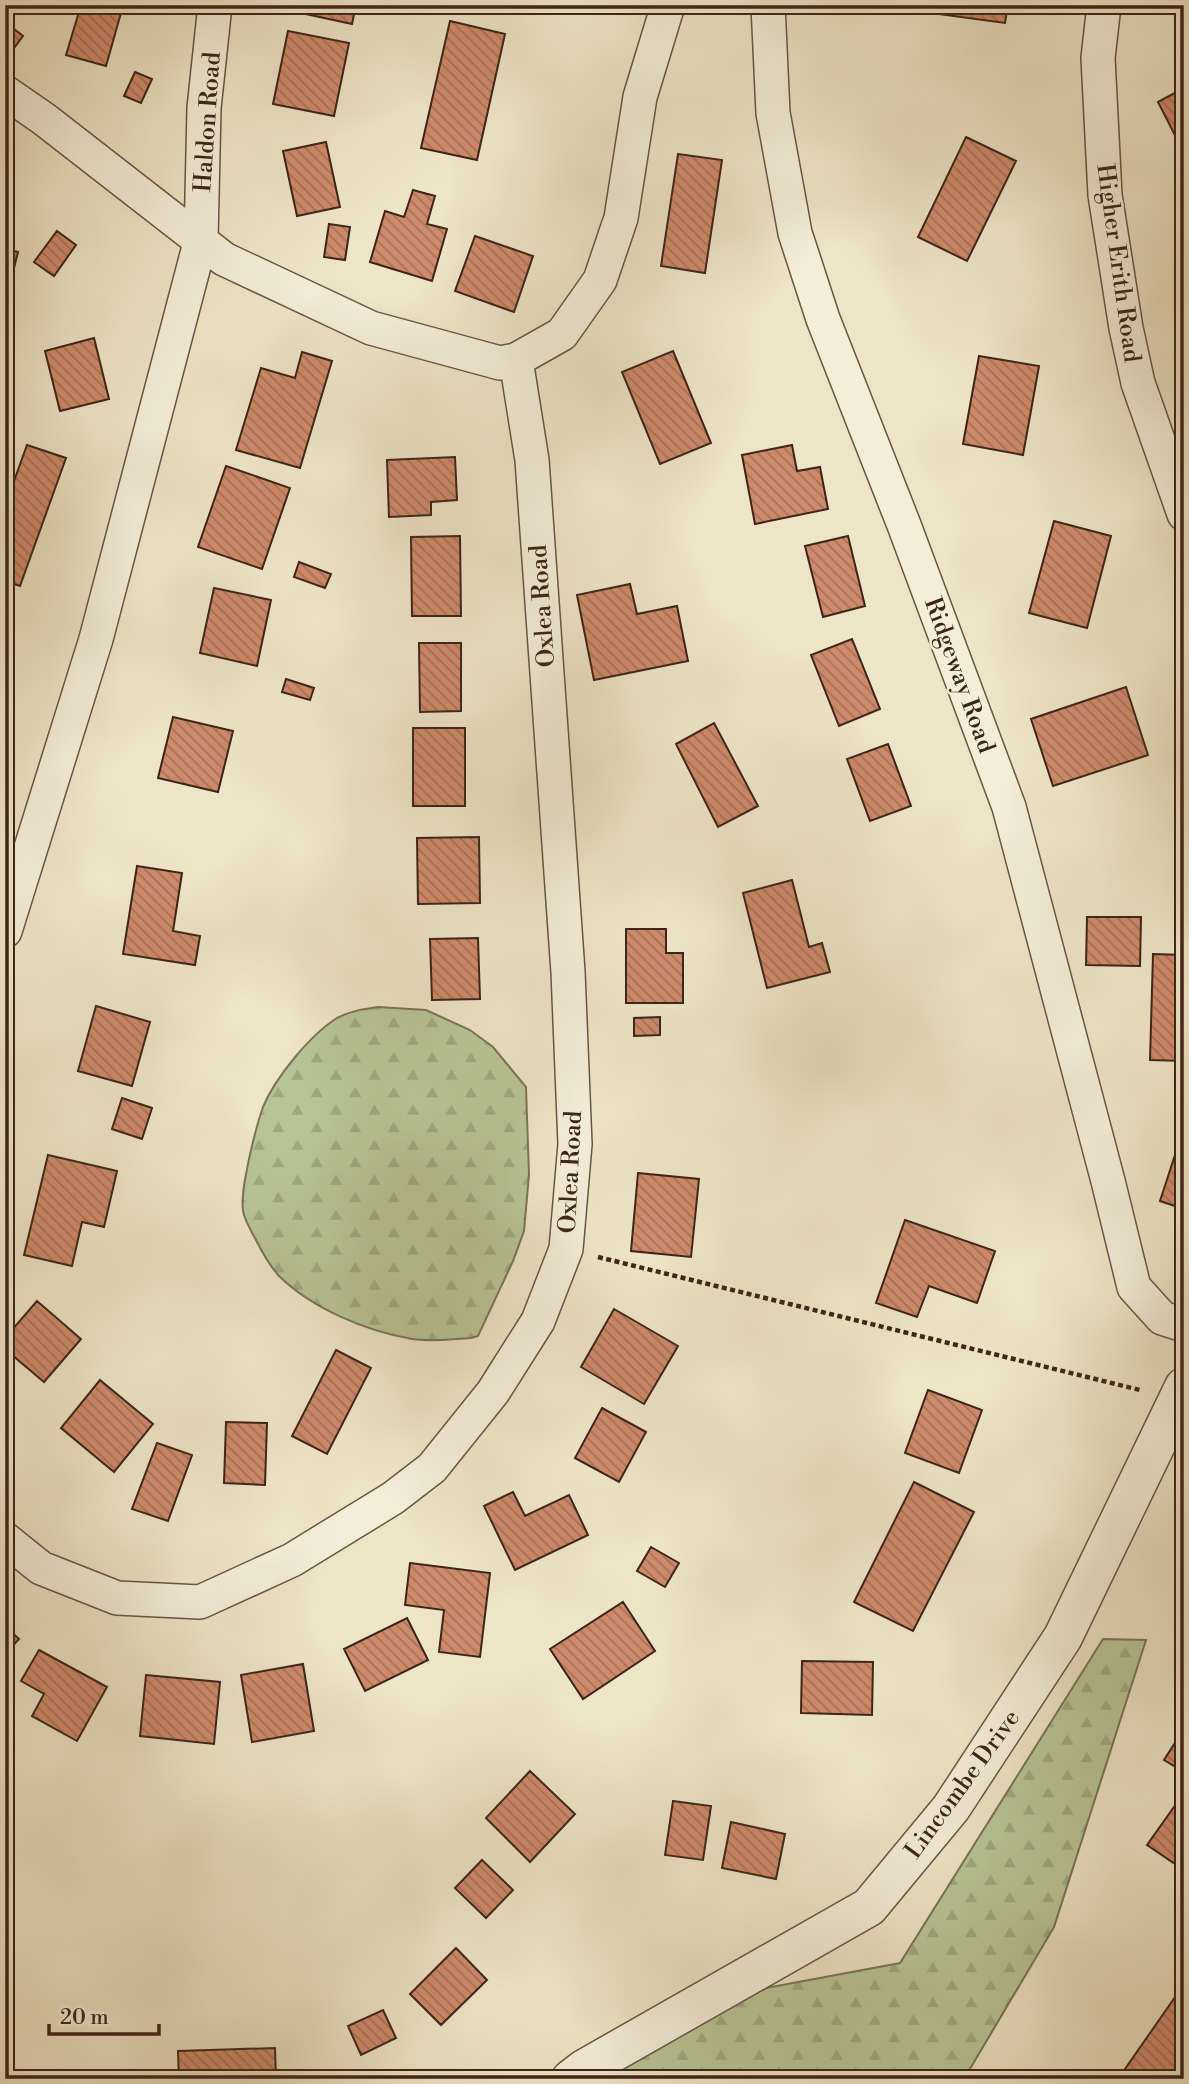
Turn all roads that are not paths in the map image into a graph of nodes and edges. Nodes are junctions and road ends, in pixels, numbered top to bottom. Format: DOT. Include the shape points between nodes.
graph roads {
  1 [pos="215,5"];
  2 [pos="668,5"];
  3 [pos="768,5"];
  4 [pos="1104,5"];
  5 [pos="5,92"];
  6 [pos="201,239"];
  7 [pos="516,360"];
  8 [pos="1184,514"];
  9 [pos="5,931"];
  10 [pos="1184,1325"];
  11 [pos="1181,1393"];
  12 [pos="5,1539"];
  13 [pos="571,2079"];
  1 -- 6 [label="street, Haldon Road" via="204,108"];
  2 -- 7 [label="street" via="640,97 621,218 600,280 562,334"];
  3 -- 10 [label="street, Ridgeway Road" via="773,113 794,233 1009,807 1133,1287 1162,1318"];
  4 -- 8 [label="street, Higher Erith Road" via="1098,58 1105,195 1113,247 1138,383"];
  5 -- 6 [label="street"];
  6 -- 7 [label="street" via="224,259 371,328 500,363"];
  6 -- 9 [label="street" via="96,639"];
  7 -- 12 [label="street, Oxlea Road" via="532,460 568,972 575,1144 566,1249 538,1321 493,1392 432,1468 393,1498 292,1560 200,1602 117,1598 40,1568"];
  11 -- 13 [label="street, Lincombe Drive" via="1063,1637 951,1808 869,1907"];
}
